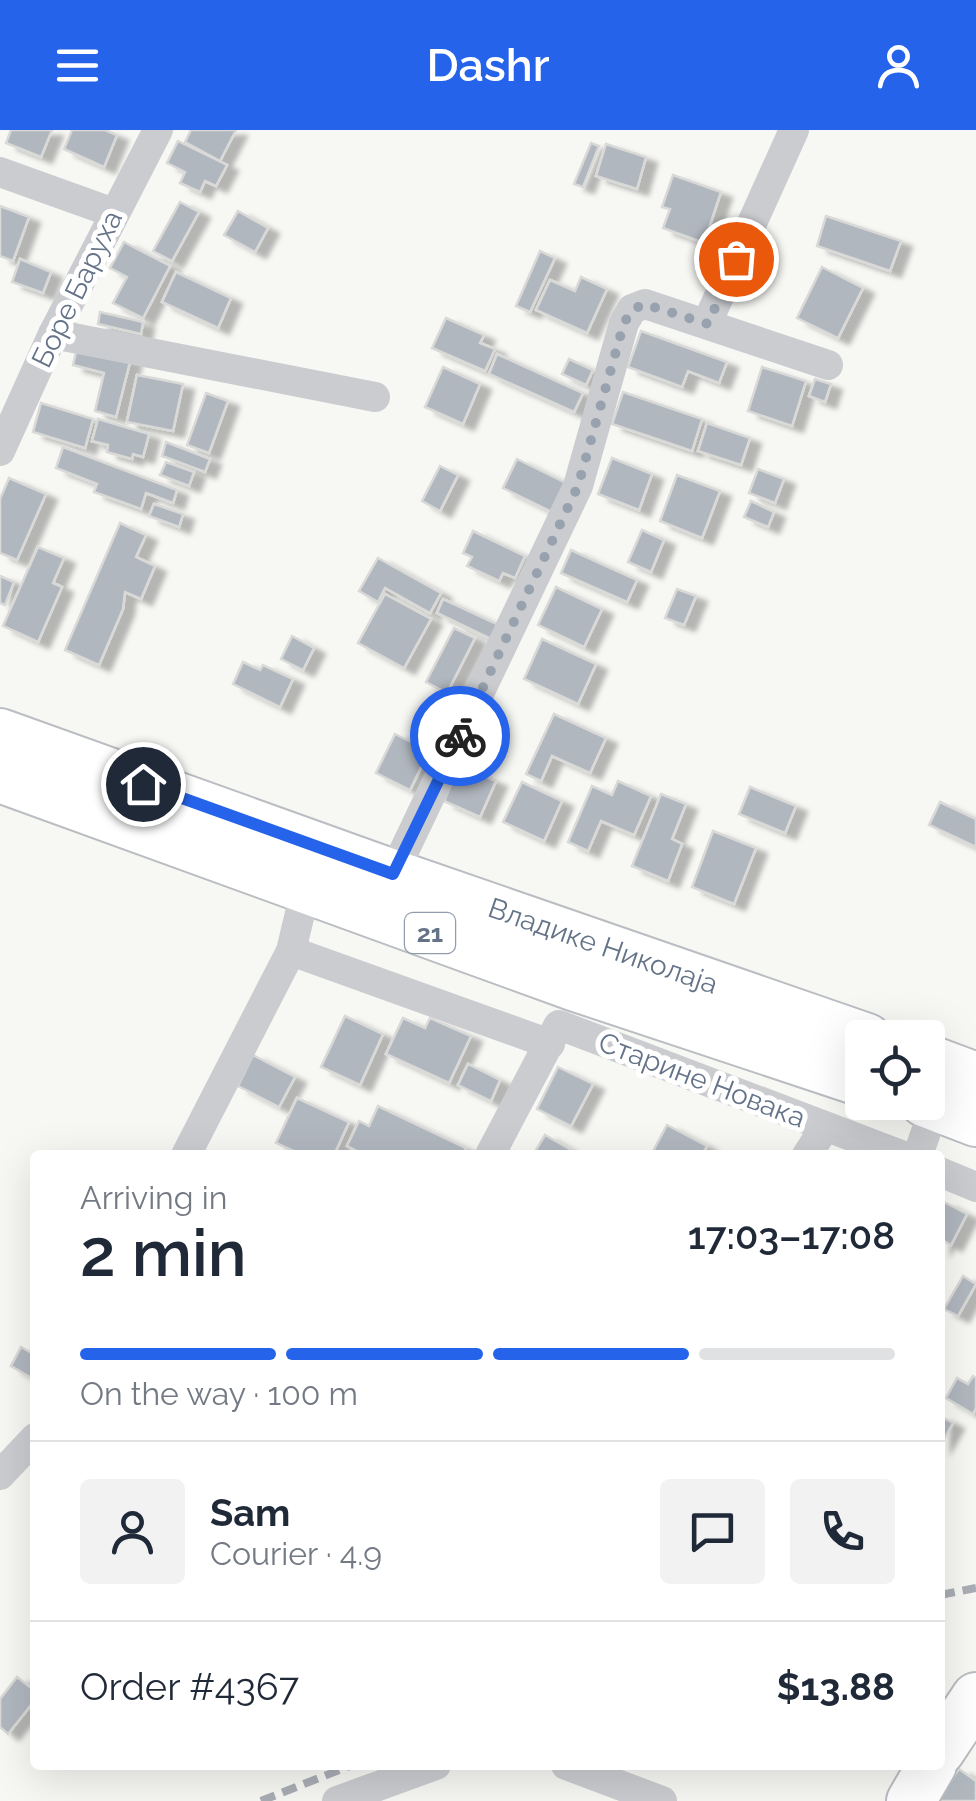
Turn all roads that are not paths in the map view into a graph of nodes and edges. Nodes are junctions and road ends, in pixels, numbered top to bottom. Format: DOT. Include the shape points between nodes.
graph roads {
  1 [pos="158,130"];
  2 [pos="794,130"];
  3 [pos="0,172"];
  4 [pos="114,213"];
  5 [pos="708,324"];
  6 [pos="53,334"];
  7 [pos="828,365"];
  8 [pos="376,397"];
  9 [pos="0,450"];
  10 [pos="0,733"];
  11 [pos="0,778"];
  12 [pos="393,874"];
  13 [pos="306,888"];
  14 [pos="291,951"];
  15 [pos="560,1018"];
  16 [pos="845,1030"];
  17 [pos="845,1078"];
  18 [pos="958,1103"];
  19 [pos="825,1127"];
  20 [pos="189,1150"];
  21 [pos="493,1150"];
  22 [pos="810,1150"];
  23 [pos="887,1150"];
  24 [pos="922,1150"];
  25 [pos="945,1174"];
  26 [pos="976,1187"];
  27 [pos="30,1443"];
  28 [pos="0,1474"];
  29 [pos="976,1697"];
  30 [pos="945,1743"];
  31 [pos="422,1770"];
  32 [pos="579,1770"];
  33 [pos="929,1770"];
  34 [pos="337,1801"];
  35 [pos="662,1801"];
  36 [pos="911,1801"];
  1 -- 4 [label="street, Боре Баруха"];
  2 -- 5 [label="street"];
  3 -- 4 [label="street"];
  4 -- 6 [label="street, Боре Баруха"];
  5 -- 7 [label="street"];
  5 -- 12 [label="street" via="644,304 624,323 578,486"];
  6 -- 8 [label="street"];
  6 -- 9 [label="street, Боре Баруха"];
  10 -- 12 [label="main road, Владике Николаја / 21"];
  11 -- 13 [label="main road, Владике Николаја / 21"];
  12 -- 16 [label="main road, Владике Николаја / 21"];
  13 -- 14 [label="street"];
  13 -- 15 [label="main road, Владике Николаја / 21"];
  14 -- 15 [label="street, Старине Новака"];
  14 -- 20 [label="street"];
  15 -- 17 [label="main road, Владике Николаја / 21"];
  15 -- 19 [label="street, Старине Новака"];
  15 -- 21 [label="street"];
  18 -- 24 [label="street"];
  19 -- 22 [label="street"];
  19 -- 23 [label="street, Старине Новака"];
  25 -- 26 [label="street"];
  27 -- 28 [label="street"];
  29 -- 30 [label="main road"];
  31 -- 34 [label="street"];
  32 -- 35 [label="street"];
  33 -- 36 [label="main road"];
}
